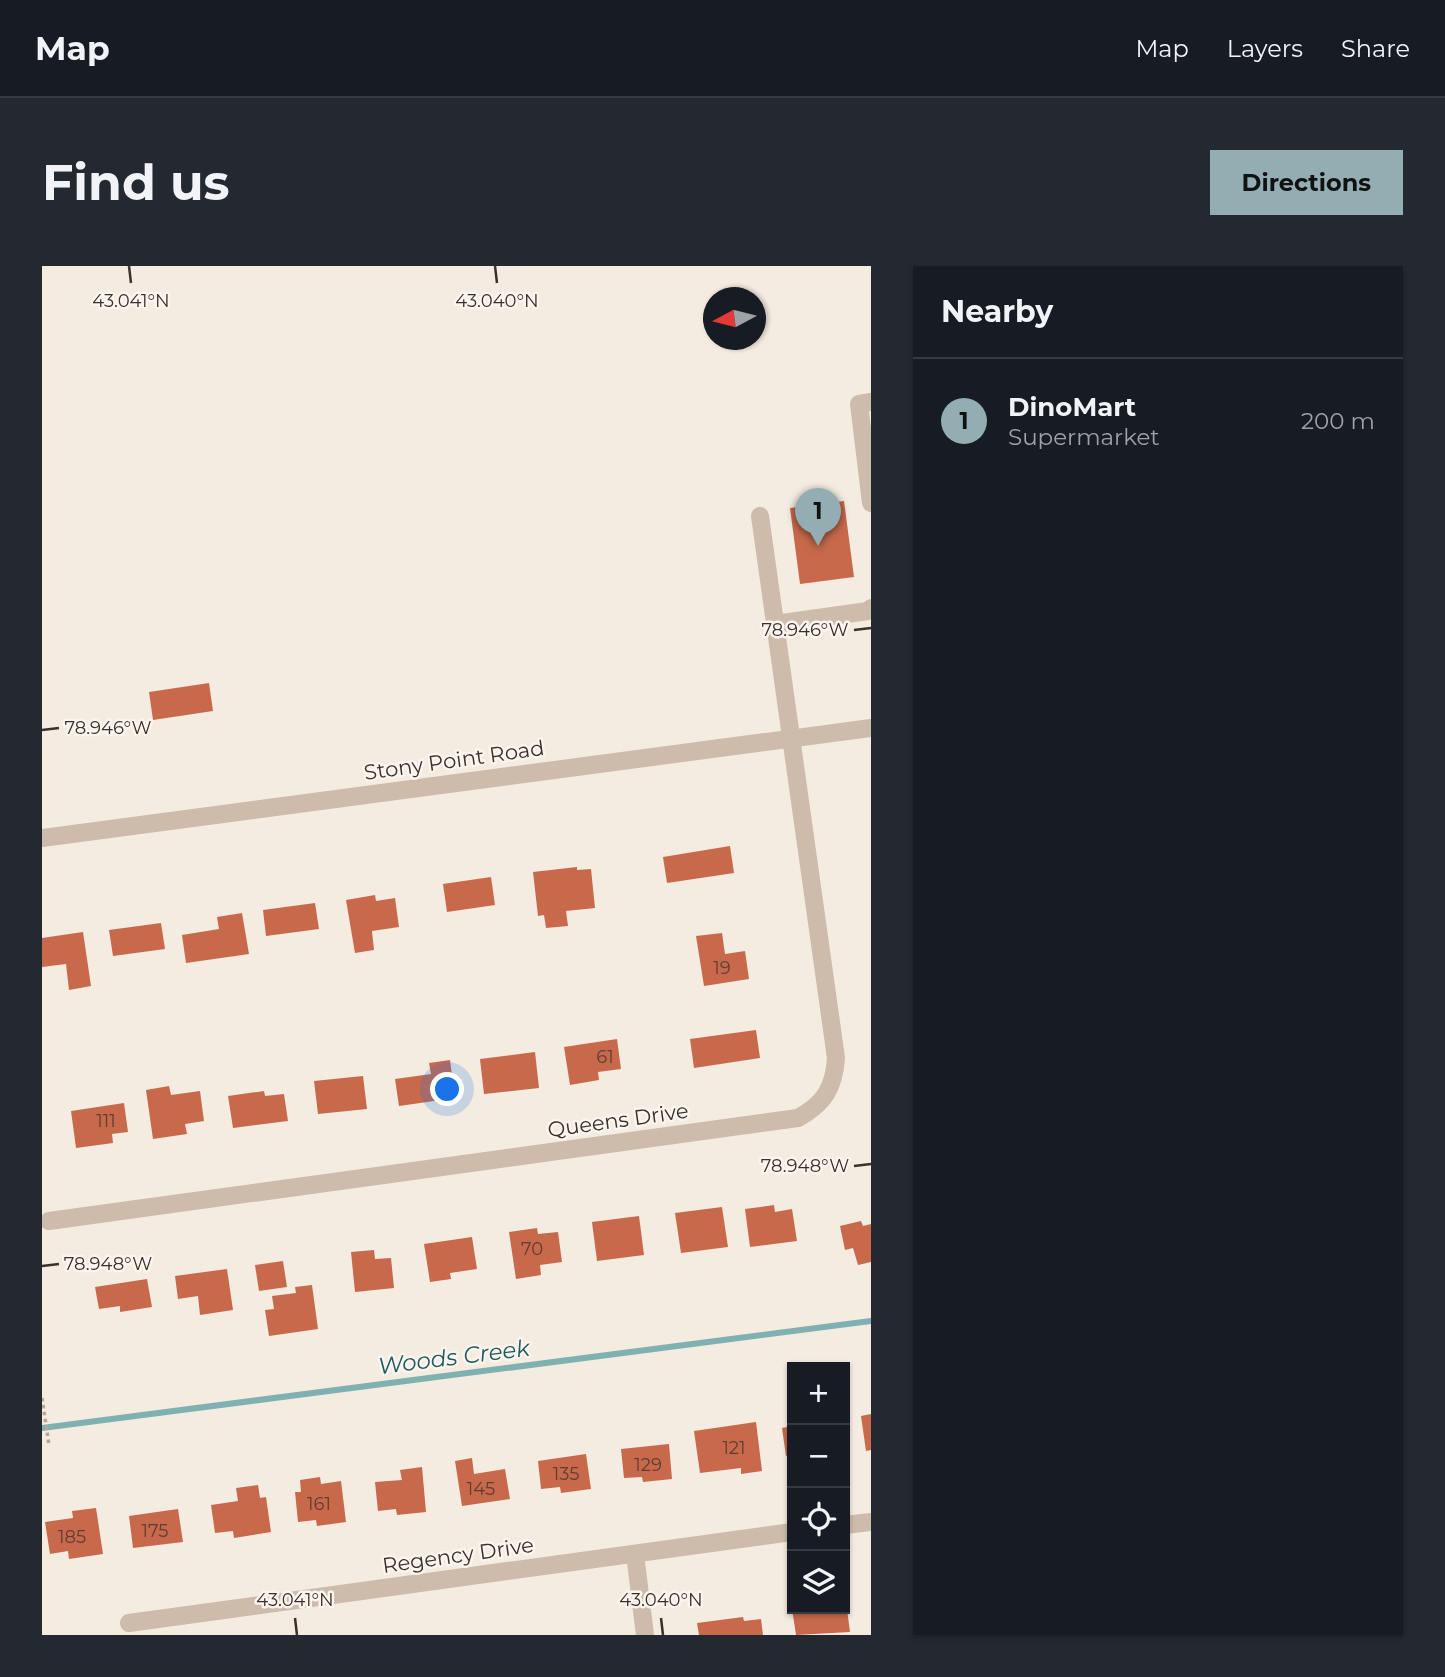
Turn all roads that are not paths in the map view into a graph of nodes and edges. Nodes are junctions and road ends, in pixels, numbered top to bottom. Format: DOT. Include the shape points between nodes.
graph roads {
  1 [pos="871,402"];
  2 [pos="871,497"];
  3 [pos="760,516"];
  4 [pos="871,608"];
  5 [pos="775,624"];
  6 [pos="871,728"];
  7 [pos="790,739"];
  8 [pos="42,838"];
  9 [pos="49,1221"];
  10 [pos="871,1521"];
  11 [pos="850,1524"];
  12 [pos="787,1533"];
  13 [pos="635,1554"];
  14 [pos="129,1623"];
  15 [pos="645,1635"];
  1 -- 2 [label="street" via="859,404"];
  3 -- 5 [label="street, Queens Drive"];
  4 -- 5 [label="street"];
  5 -- 7 [label="street, Queens Drive"];
  6 -- 7 [label="street, Stony Point Road"];
  7 -- 8 [label="street, Stony Point Road"];
  7 -- 9 [label="street, Queens Drive" via="836,1058 828,1094 815,1109 798,1118"];
  10 -- 11 [label="street"];
  12 -- 13 [label="street, Regency Drive"];
  13 -- 14 [label="street, Regency Drive"];
  13 -- 15 [label="street"];
}
